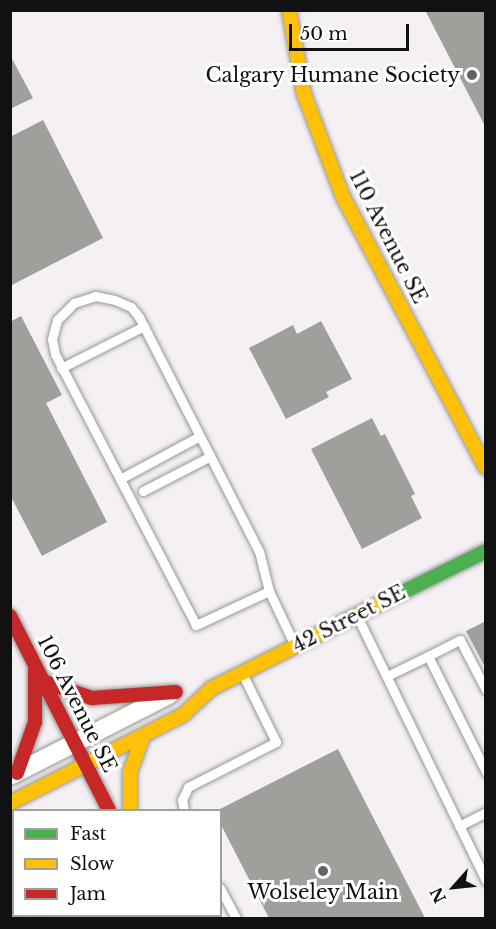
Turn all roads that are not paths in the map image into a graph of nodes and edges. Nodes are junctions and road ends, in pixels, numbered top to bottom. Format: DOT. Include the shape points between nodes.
graph roads {
  1 [pos="289,10"];
  2 [pos="144,326"];
  3 [pos="61,368"];
  4 [pos="198,437"];
  5 [pos="208,457"];
  6 [pos="486,468"];
  7 [pos="120,479"];
  8 [pos="143,491"];
  9 [pos="486,551"];
  10 [pos="269,591"];
  11 [pos="357,615"];
  12 [pos="10,616"];
  13 [pos="295,646"];
  14 [pos="428,656"];
  15 [pos="34,663"];
  16 [pos="242,673"];
  17 [pos="387,676"];
  18 [pos="45,682"];
  19 [pos="212,688"];
  20 [pos="486,690"];
  21 [pos="176,692"];
  22 [pos="143,736"];
  23 [pos="76,744"];
  24 [pos="86,766"];
  25 [pos="486,772"];
  26 [pos="14,774"];
  27 [pos="10,804"];
  28 [pos="109,809"];
  29 [pos="130,809"];
  30 [pos="184,809"];
  31 [pos="486,812"];
  32 [pos="459,826"];
  33 [pos="486,880"];
  34 [pos="222,892"];
  35 [pos="236,918"];
  1 -- 6 [label="street, 110 Avenue SE" via="304,94 343,197"];
  2 -- 3 [label="lane"];
  2 -- 3 [label="lane" via="131,307 116,300 95,296 74,303 57,320 52,339"];
  2 -- 4 [label="lane"];
  3 -- 7 [label="lane"];
  4 -- 5 [label="lane"];
  4 -- 7 [label="lane"];
  5 -- 8 [label="lane"];
  5 -- 10 [label="lane" via="259,551"];
  7 -- 10 [label="lane" via="196,625"];
  9 -- 11 [label="street, 42 Street SE"];
  10 -- 13 [label="lane"];
  11 -- 13 [label="street, 42 Street SE"];
  11 -- 17 [label="lane"];
  12 -- 15 [label="street, 106 Avenue SE"];
  13 -- 16 [label="street, 42 Street SE"];
  14 -- 17 [label="lane"];
  14 -- 20 [label="lane" via="460,640"];
  14 -- 25 [label="lane"];
  15 -- 18 [label="street, 106 Avenue SE"];
  15 -- 26 [label="street" via="35,722"];
  16 -- 19 [label="street, 42 Street SE"];
  16 -- 30 [label="lane" via="276,742 188,788 182,800"];
  17 -- 32 [label="lane"];
  18 -- 21 [label="street" via="92,698"];
  18 -- 23 [label="street, 106 Avenue SE"];
  19 -- 21 [label="street, 42 Street SE"];
  19 -- 22 [label="street, 42 Street SE" via="183,715"];
  21 -- 23 [label="street, 42 Street SE"];
  22 -- 24 [label="street, 42 Street SE"];
  22 -- 29 [label="street" via="130,772"];
  23 -- 24 [label="street, 106 Avenue SE"];
  23 -- 26 [label="street, 42 Street SE"];
  24 -- 27 [label="street, 42 Street SE"];
  24 -- 28 [label="street, 106 Avenue SE"];
  31 -- 32 [label="lane"];
  32 -- 33 [label="lane"];
  34 -- 35 [label="lane"];
}
